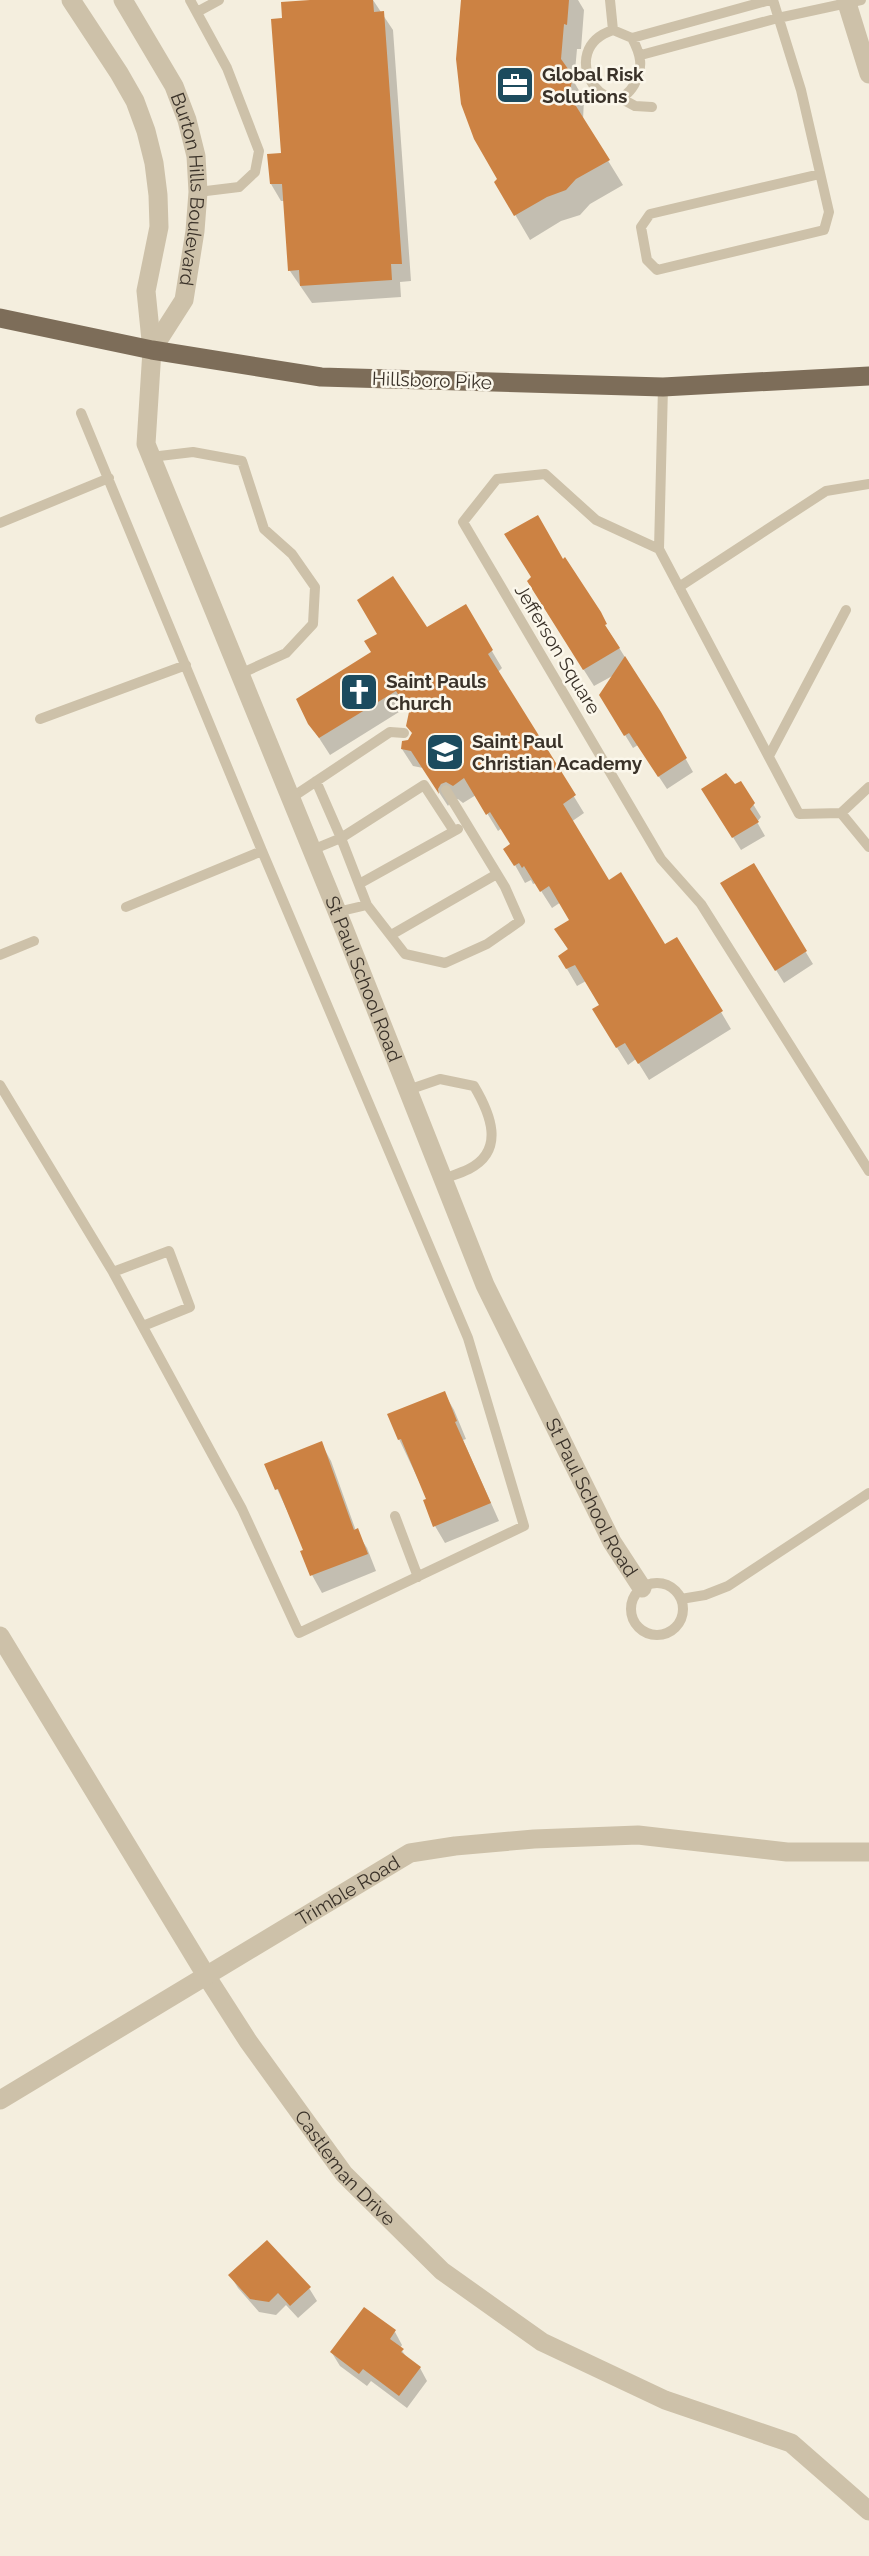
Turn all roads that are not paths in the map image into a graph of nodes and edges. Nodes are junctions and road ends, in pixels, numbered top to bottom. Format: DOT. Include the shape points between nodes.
graph roads {
  1 [pos="71,0"];
  2 [pos="123,0"];
  3 [pos="190,0"];
  4 [pos="219,0"];
  5 [pos="610,0"];
  6 [pos="771,0"];
  7 [pos="851,1"];
  8 [pos="197,12"];
  9 [pos="778,18"];
  10 [pos="613,30"];
  11 [pos="632,38"];
  12 [pos="641,55"];
  13 [pos="869,74"];
  14 [pos="622,99"];
  15 [pos="652,107"];
  16 [pos="820,174"];
  17 [pos="198,192"];
  18 [pos="0,318"];
  19 [pos="152,349"];
  20 [pos="869,376"];
  21 [pos="663,387"];
  22 [pos="81,412"];
  23 [pos="151,457"];
  24 [pos="109,478"];
  25 [pos="869,484"];
  26 [pos="0,523"];
  27 [pos="659,549"];
  28 [pos="679,587"];
  29 [pos="846,610"];
  30 [pos="186,665"];
  31 [pos="240,674"];
  32 [pos="40,719"];
  33 [pos="404,733"];
  34 [pos="769,756"];
  35 [pos="316,781"];
  36 [pos="869,787"];
  37 [pos="446,790"];
  38 [pos="291,798"];
  39 [pos="841,813"];
  40 [pos="467,824"];
  41 [pos="454,831"];
  42 [pos="341,838"];
  43 [pos="869,847"];
  44 [pos="312,850"];
  45 [pos="262,852"];
  46 [pos="497,874"];
  47 [pos="359,884"];
  48 [pos="368,905"];
  49 [pos="126,906"];
  50 [pos="337,912"];
  51 [pos="391,935"];
  52 [pos="34,941"];
  53 [pos="0,955"];
  54 [pos="0,1085"];
  55 [pos="408,1090"];
  56 [pos="869,1171"];
  57 [pos="443,1179"];
  58 [pos="113,1272"];
  59 [pos="143,1326"];
  60 [pos="869,1493"];
  61 [pos="395,1516"];
  62 [pos="418,1577"];
  63 [pos="642,1588"];
  64 [pos="681,1599"];
  65 [pos="0,1636"];
  66 [pos="869,1852"];
  67 [pos="207,1977"];
  68 [pos="0,2100"];
  69 [pos="869,2511"];
  1 -- 19 [label="street, Burton Hills Boulevard" via="135,101 154,163 159,227 146,291"];
  2 -- 17 [label="street, Burton Hills Boulevard" via="178,98 196,156"];
  3 -- 8 [label="lane"];
  4 -- 8 [label="lane"];
  5 -- 10 [label="lane"];
  6 -- 9 [label="lane"];
  6 -- 11 [label="lane"];
  7 -- 9 [label="lane"];
  7 -- 13 [label="street"];
  8 -- 17 [label="lane" via="227,68 259,151 255,172 239,187"];
  9 -- 12 [label="lane"];
  9 -- 16 [label="lane"];
  10 -- 11 [label="lane"];
  10 -- 14 [label="lane" via="595,39 586,68 597,89 613,100"];
  11 -- 12 [label="lane"];
  12 -- 14 [label="lane" via="641,69"];
  14 -- 15 [label="lane"];
  16 -- 16 [label="lane" via="830,212 824,230 657,270 647,260 641,228 650,214"];
  17 -- 19 [label="street, Burton Hills Boulevard" via="184,300"];
  18 -- 19 [label="main road, Hillsboro Pike"];
  19 -- 21 [label="main road, Hillsboro Pike" via="321,376"];
  19 -- 23 [label="street, St Paul School Road" via="146,444"];
  20 -- 21 [label="main road, Hillsboro Pike"];
  21 -- 27 [label="lane"];
  22 -- 24 [label="lane"];
  23 -- 31 [label="street, St Paul School Road"];
  23 -- 31 [label="lane" via="193,452 242,461 264,529 292,554 315,587 313,624 286,653"];
  24 -- 26 [label="lane"];
  24 -- 30 [label="lane"];
  25 -- 28 [label="lane" via="826,492"];
  27 -- 28 [label="lane"];
  27 -- 56 [label="lane, Jefferson Square" via="596,520 545,474 497,479 463,522 662,859 701,904"];
  28 -- 34 [label="lane"];
  29 -- 34 [label="lane"];
  30 -- 32 [label="lane"];
  30 -- 45 [label="lane"];
  31 -- 38 [label="street, St Paul School Road"];
  33 -- 35 [label="lane" via="390,732"];
  34 -- 39 [label="lane" via="799,814"];
  35 -- 38 [label="lane"];
  35 -- 42 [label="lane"];
  36 -- 39 [label="lane"];
  37 -- 40 [label="lane"];
  38 -- 44 [label="street, St Paul School Road"];
  39 -- 43 [label="lane"];
  40 -- 41 [label="lane"];
  40 -- 46 [label="lane"];
  41 -- 42 [label="lane" via="424,785"];
  41 -- 47 [label="lane"];
  42 -- 44 [label="lane"];
  42 -- 47 [label="lane"];
  44 -- 50 [label="street, St Paul School Road"];
  45 -- 49 [label="lane"];
  45 -- 62 [label="lane" via="468,1338 524,1526"];
  46 -- 51 [label="lane"];
  46 -- 51 [label="lane" via="520,920 487,944 445,963 405,954"];
  47 -- 48 [label="lane"];
  48 -- 50 [label="lane"];
  48 -- 51 [label="lane"];
  50 -- 55 [label="street, St Paul School Road"];
  52 -- 53 [label="lane"];
  54 -- 58 [label="lane"];
  55 -- 57 [label="street, St Paul School Road"];
  55 -- 57 [label="lane" via="440,1079 474,1086 488,1109 493,1131 487,1154 471,1168"];
  57 -- 63 [label="street, St Paul School Road" via="485,1285 612,1542"];
  58 -- 59 [label="lane"];
  58 -- 59 [label="lane" via="169,1251 190,1307"];
  59 -- 62 [label="lane" via="242,1508 299,1633"];
  60 -- 64 [label="lane" via="728,1586"];
  61 -- 62 [label="lane"];
  63 -- 64 [label="lane" via="651,1583 666,1585"];
  63 -- 64 [label="lane" via="633,1600 631,1615 639,1628 652,1635 668,1633 679,1623 684,1609"];
  65 -- 67 [label="street, Castleman Drive"];
  66 -- 67 [label="street, Trimble Road" via="786,1852 638,1835 510,1841 410,1853"];
  67 -- 68 [label="street, Trimble Road"];
  67 -- 69 [label="street, Castleman Drive" via="344,2174 442,2272 542,2342 665,2400 791,2443"];
}
